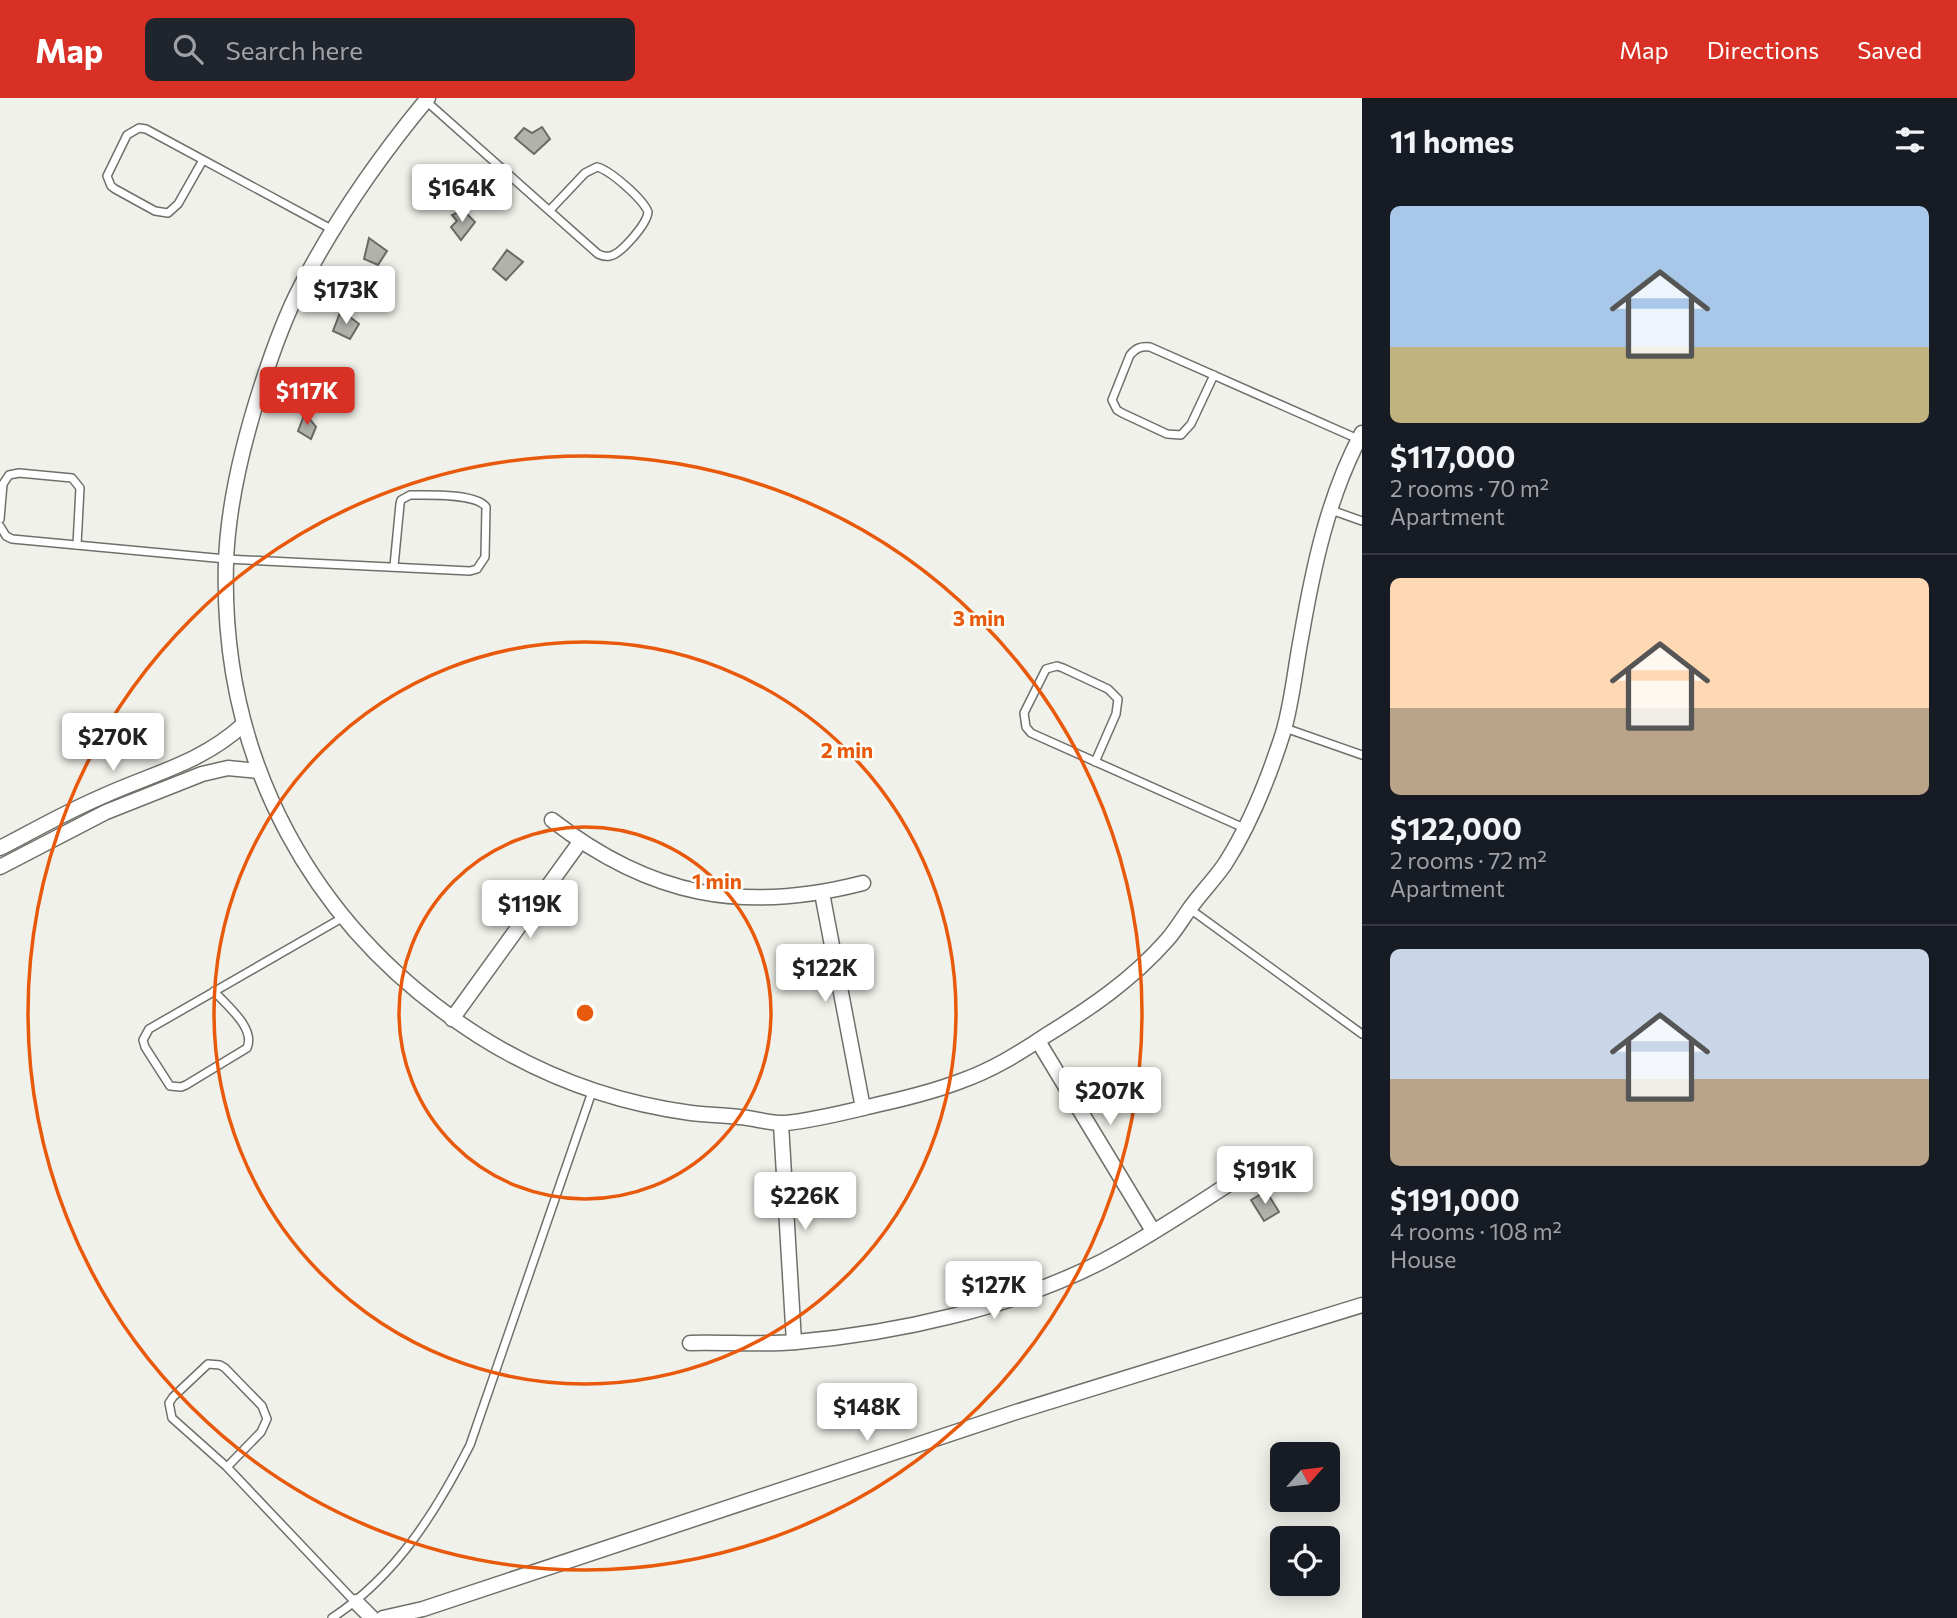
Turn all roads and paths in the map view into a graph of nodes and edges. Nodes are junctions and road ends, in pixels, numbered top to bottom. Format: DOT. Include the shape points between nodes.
graph roads {
  1 [pos="426,99"];
  2 [pos="203,160"];
  3 [pos="550,210"];
  4 [pos="333,230"];
  5 [pos="1214,375"];
  6 [pos="1360,436"];
  7 [pos="1330,510"];
  8 [pos="0,519"];
  9 [pos="1362,521"];
  10 [pos="0,526"];
  11 [pos="77,545"];
  12 [pos="226,559"];
  13 [pos="394,566"];
  14 [pos="244,724"];
  15 [pos="1285,728"];
  16 [pos="1362,755"];
  17 [pos="1095,762"];
  18 [pos="259,771"];
  19 [pos="163,772"];
  20 [pos="169,786"];
  21 [pos="552,820"];
  22 [pos="1244,828"];
  23 [pos="580,842"];
  24 [pos="0,848"];
  25 [pos="0,867"];
  26 [pos="863,883"];
  27 [pos="822,893"];
  28 [pos="1189,908"];
  29 [pos="342,918"];
  30 [pos="214,990"];
  31 [pos="452,1019"];
  32 [pos="1362,1034"];
  33 [pos="1038,1041"];
  34 [pos="592,1092"];
  35 [pos="863,1108"];
  36 [pos="781,1124"];
  37 [pos="1257,1166"];
  38 [pos="1153,1231"];
  39 [pos="1362,1305"];
  40 [pos="794,1342"];
  41 [pos="690,1343"];
  42 [pos="227,1467"];
  43 [pos="356,1602"];
  44 [pos="332,1618"];
  45 [pos="372,1618"];
  46 [pos="383,1618"];
  1 -- 3 [label="lane"];
  1 -- 4 [label="street"];
  2 -- 2 [label="lane" via="139,128 127,135 107,176 115,189 155,211 168,213"];
  2 -- 4 [label="lane"];
  3 -- 3 [label="lane" via="605,256 618,253 645,223 648,212 609,172 597,167 585,173"];
  4 -- 12 [label="street" via="299,290 271,354 234,489"];
  5 -- 5 [label="lane" via="1143,346 1130,355 1112,400 1122,413 1167,434 1181,435"];
  5 -- 6 [label="lane"];
  6 -- 7 [label="street"];
  7 -- 9 [label="lane"];
  7 -- 15 [label="street" via="1314,569"];
  8 -- 11 [label="lane" via="3,484 9,475 72,478 80,488"];
  10 -- 11 [label="lane" via="12,539"];
  11 -- 12 [label="lane"];
  12 -- 13 [label="lane"];
  12 -- 14 [label="street" via="227,614"];
  13 -- 13 [label="lane" via="477,569 485,557 483,502 405,497 400,504"];
  14 -- 18 [label="street"];
  14 -- 19 [label="street" via="210,751"];
  15 -- 16 [label="lane"];
  15 -- 22 [label="street"];
  17 -- 17 [label="lane" via="1026,727 1024,713 1046,669 1063,668 1108,689 1118,699"];
  17 -- 22 [label="lane"];
  18 -- 20 [label="street" via="215,770"];
  18 -- 29 [label="street" via="295,847"];
  19 -- 20 [label="street"];
  19 -- 24 [label="street" via="100,797"];
  20 -- 25 [label="street" via="106,812"];
  21 -- 23 [label="street"];
  22 -- 28 [label="street" via="1224,864"];
  23 -- 27 [label="street" via="671,886 721,896 772,899"];
  23 -- 31 [label="street"];
  26 -- 27 [label="street"];
  27 -- 35 [label="street"];
  28 -- 32 [label="lane"];
  28 -- 33 [label="street" via="1169,938 1133,973 1095,1006"];
  29 -- 30 [label="lane"];
  29 -- 31 [label="street" via="412,988"];
  30 -- 30 [label="lane" via="145,1034 145,1047 170,1086 186,1085 242,1053 250,1042 247,1029"];
  31 -- 34 [label="street" via="543,1072"];
  33 -- 35 [label="street" via="962,1081"];
  33 -- 38 [label="street"];
  34 -- 36 [label="street" via="693,1114"];
  34 -- 43 [label="lane" via="470,1445 421,1530"];
  35 -- 36 [label="street"];
  36 -- 40 [label="street"];
  37 -- 38 [label="street"];
  38 -- 40 [label="street" via="1090,1266 958,1314 883,1331"];
  39 -- 46 [label="street" via="1016,1412 423,1609"];
  40 -- 41 [label="street"];
  42 -- 42 [label="lane" via="169,1411 173,1396 208,1364 225,1368 262,1406 267,1419 261,1432"];
  42 -- 43 [label="lane"];
  43 -- 44 [label="lane"];
  43 -- 45 [label="street"];
}
